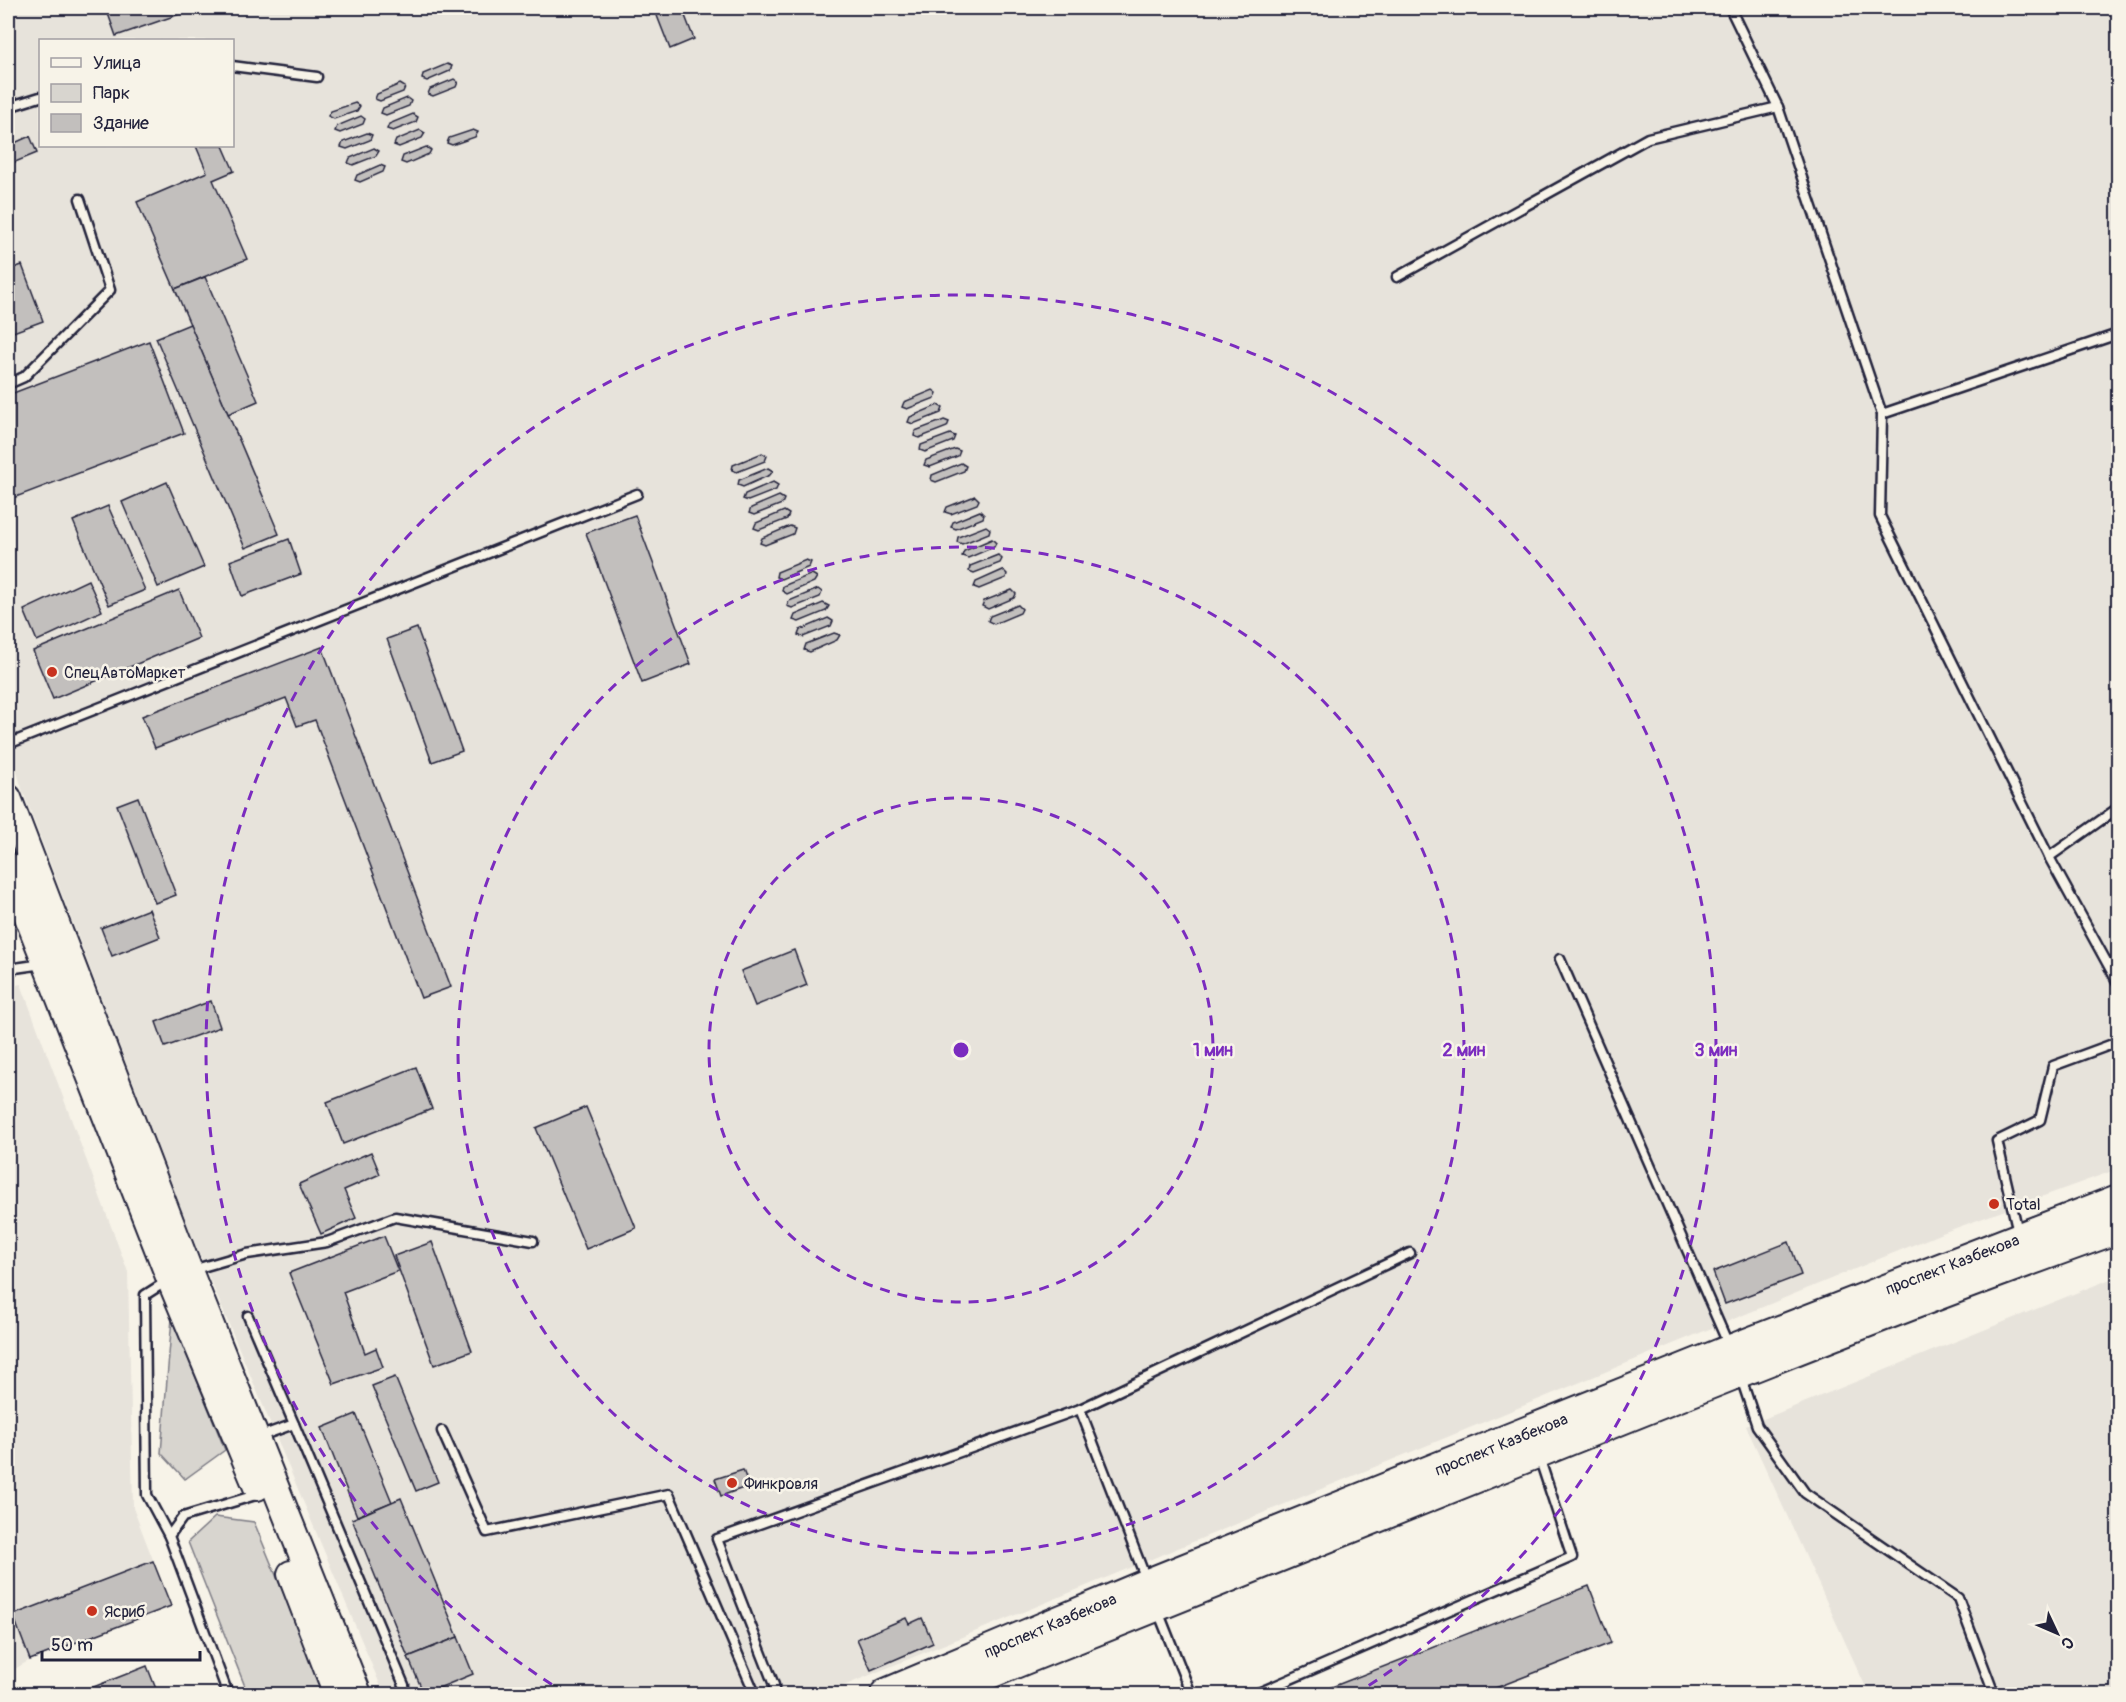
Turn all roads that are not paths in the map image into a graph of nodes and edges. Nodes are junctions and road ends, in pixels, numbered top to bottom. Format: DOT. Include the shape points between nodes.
graph roads {
  1 [pos="1730,8"];
  2 [pos="234,66"];
  3 [pos="317,77"];
  4 [pos="39,97"];
  5 [pos="8,107"];
  6 [pos="1778,107"];
  7 [pos="80,199"];
  8 [pos="1397,277"];
  9 [pos="2118,334"];
  10 [pos="8,384"];
  11 [pos="1882,414"];
  12 [pos="637,494"];
  13 [pos="8,744"];
  14 [pos="8,798"];
  15 [pos="2118,808"];
  16 [pos="2049,857"];
  17 [pos="8,866"];
  18 [pos="58,959"];
  19 [pos="1560,959"];
  20 [pos="8,969"];
  21 [pos="2118,983"];
  22 [pos="2118,1042"];
  23 [pos="2118,1200"];
  24 [pos="2118,1228"];
  25 [pos="2020,1238"];
  26 [pos="533,1241"];
  27 [pos="1410,1253"];
  28 [pos="179,1275"];
  29 [pos="248,1316"];
  30 [pos="1735,1361"];
  31 [pos="1080,1409"];
  32 [pos="294,1424"];
  33 [pos="442,1431"];
  34 [pos="247,1442"];
  35 [pos="1537,1452"];
  36 [pos="267,1490"];
  37 [pos="169,1536"];
  38 [pos="1152,1594"];
  39 [pos="404,1686"];
  40 [pos="228,1695"];
  41 [pos="337,1695"];
  42 [pos="358,1695"];
  43 [pos="755,1695"];
  44 [pos="774,1695"];
  45 [pos="886,1695"];
  46 [pos="939,1695"];
  47 [pos="1191,1695"];
  48 [pos="1256,1695"];
  49 [pos="1995,1695"];
  1 -- 6 [label="lane"];
  2 -- 3 [label="lane"];
  4 -- 5 [label="lane"];
  6 -- 8 [label="lane" via="1648,138"];
  6 -- 11 [label="lane"];
  7 -- 10 [label="lane" via="110,290 24,377"];
  9 -- 11 [label="lane"];
  11 -- 16 [label="lane" via="1880,516"];
  12 -- 13 [label="lane"];
  14 -- 18 [label="main road"];
  15 -- 16 [label="lane"];
  16 -- 21 [label="lane"];
  17 -- 18 [label="main road"];
  18 -- 20 [label="lane"];
  18 -- 28 [label="main road"];
  19 -- 30 [label="lane"];
  22 -- 25 [label="lane" via="2053,1066 2040,1120 1997,1141"];
  23 -- 25 [label="highway, проспект Казбекова"];
  24 -- 30 [label="highway, проспект Казбекова"];
  25 -- 30 [label="highway, проспект Казбекова"];
  26 -- 28 [label="lane" via="395,1217 327,1242 247,1254"];
  27 -- 31 [label="lane"];
  28 -- 34 [label="main road"];
  28 -- 37 [label="lane" via="145,1295 147,1495"];
  29 -- 32 [label="lane"];
  30 -- 35 [label="highway, проспект Казбекова"];
  30 -- 38 [label="highway, проспект Казбекова"];
  30 -- 49 [label="lane" via="1757,1426 1804,1493 1958,1598"];
  31 -- 38 [label="lane"];
  31 -- 44 [label="lane" via="717,1539 774,1685"];
  32 -- 34 [label="lane"];
  32 -- 39 [label="lane"];
  33 -- 43 [label="lane" via="487,1532 669,1494"];
  34 -- 36 [label="main road"];
  35 -- 38 [label="highway, проспект Казбекова"];
  35 -- 48 [label="lane" via="1572,1557"];
  36 -- 37 [label="lane" via="183,1517"];
  36 -- 41 [label="main road"];
  36 -- 42 [label="main road"];
  37 -- 40 [label="lane"];
  38 -- 45 [label="highway, проспект Казбекова"];
  38 -- 46 [label="highway, проспект Казбекова"];
  38 -- 47 [label="lane"];
}
